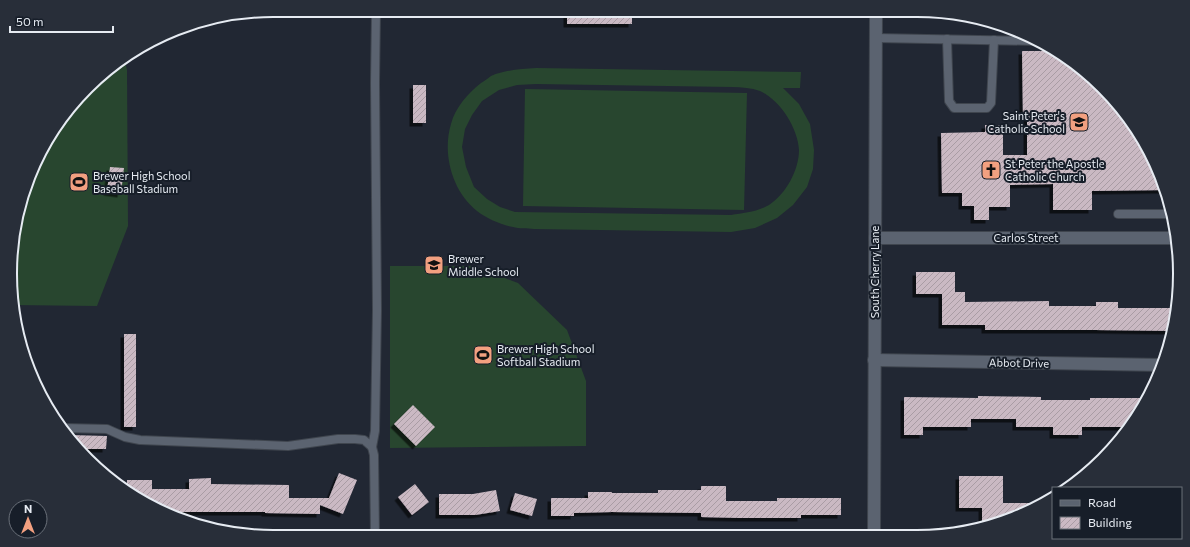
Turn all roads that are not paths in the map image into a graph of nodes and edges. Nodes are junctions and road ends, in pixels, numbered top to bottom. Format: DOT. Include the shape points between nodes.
graph roads {
  1 [pos="376,17"];
  2 [pos="876,17"];
  3 [pos="876,38"];
  4 [pos="947,39"];
  5 [pos="994,40"];
  6 [pos="1024,41"];
  7 [pos="1118,214"];
  8 [pos="1166,214"];
  9 [pos="875,238"];
  10 [pos="1171,238"];
  11 [pos="874,360"];
  12 [pos="1156,365"];
  13 [pos="69,428"];
  14 [pos="372,447"];
  15 [pos="375,530"];
  16 [pos="874,530"];
  1 -- 14 [label="lane" via="377,310 375,431"];
  2 -- 3 [label="street, South Cherry Lane"];
  3 -- 4 [label="lane"];
  3 -- 9 [label="street, South Cherry Lane"];
  4 -- 5 [label="lane"];
  4 -- 5 [label="lane" via="950,101 954,108 987,108 991,103"];
  5 -- 6 [label="lane"];
  7 -- 8 [label="lane"];
  9 -- 10 [label="street, Carlos Street"];
  9 -- 11 [label="street, South Cherry Lane"];
  11 -- 12 [label="street, Abbot Drive"];
  11 -- 16 [label="street, South Cherry Lane"];
  13 -- 14 [label="lane" via="107,429 125,438 140,440 288,446 355,439 364,440"];
  14 -- 15 [label="lane"];
}
